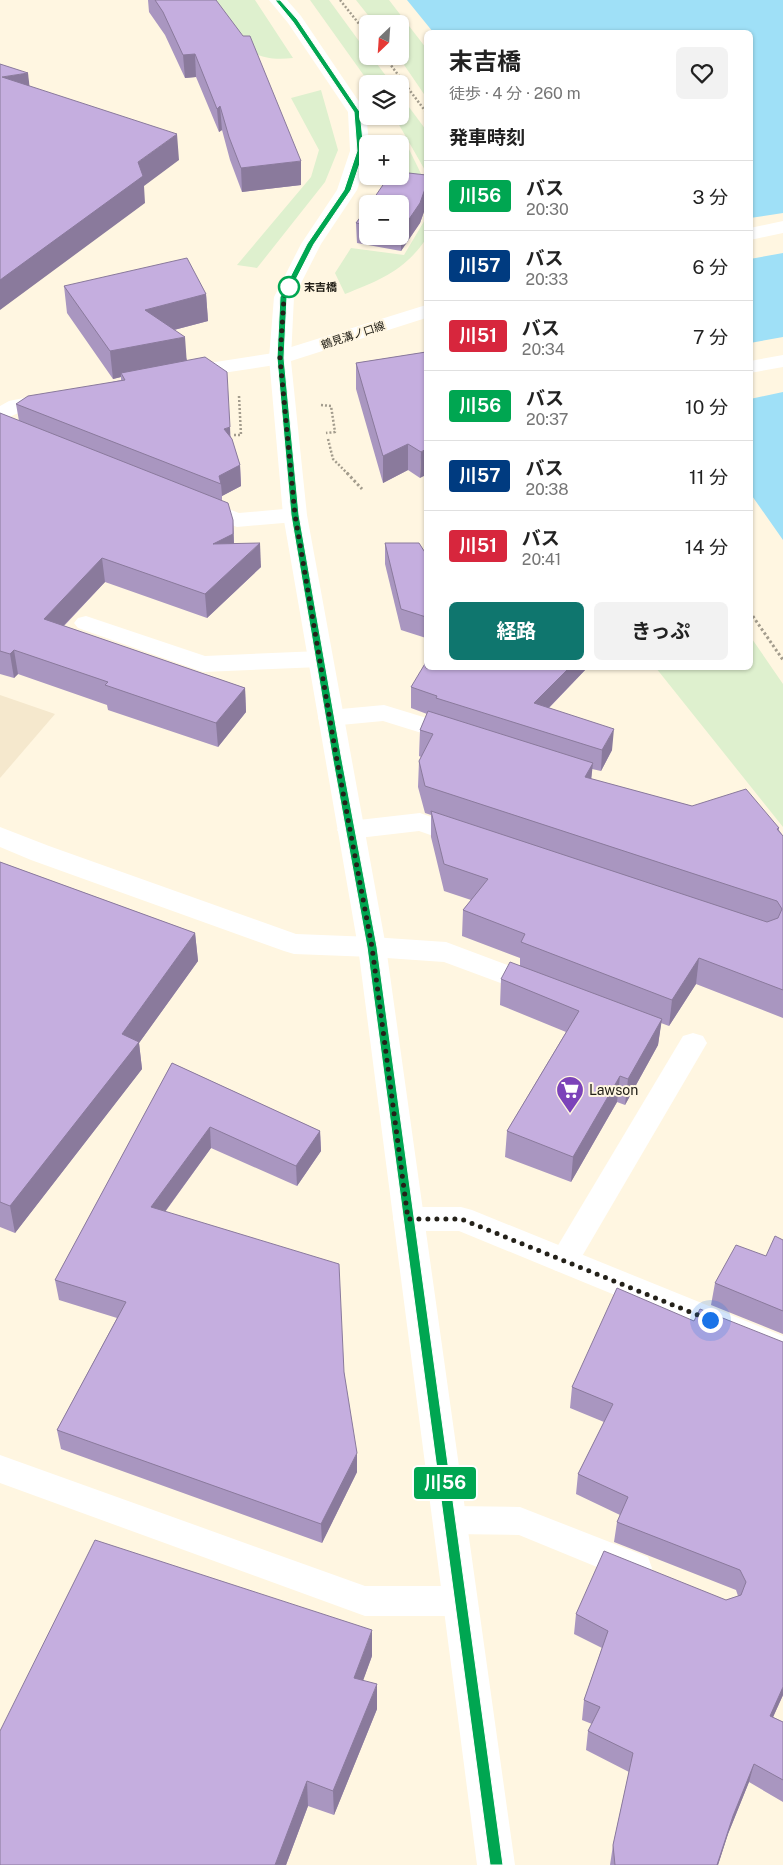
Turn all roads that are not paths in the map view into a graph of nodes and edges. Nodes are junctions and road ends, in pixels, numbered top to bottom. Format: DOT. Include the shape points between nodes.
graph roads {
  1 [pos="278,0"];
  2 [pos="783,227"];
  3 [pos="753,233"];
  4 [pos="424,312"];
  5 [pos="280,358"];
  6 [pos="783,361"];
  7 [pos="753,366"];
  8 [pos="160,378"];
  9 [pos="74,395"];
  10 [pos="3,423"];
  11 [pos="174,495"];
  12 [pos="295,515"];
  13 [pos="86,623"];
  14 [pos="320,659"];
  15 [pos="330,718"];
  16 [pos="479,743"];
  17 [pos="350,830"];
  18 [pos="0,836"];
  19 [pos="484,844"];
  20 [pos="372,947"];
  21 [pos="556,994"];
  22 [pos="693,1043"];
  23 [pos="408,1219"];
  24 [pos="564,1261"];
  25 [pos="783,1350"];
  26 [pos="0,1469"];
  27 [pos="451,1520"];
  28 [pos="658,1577"];
  29 [pos="460,1601"];
  30 [pos="496,1865"];
  1 -- 5 [label="main road" via="357,112 360,151 347,190 311,244 284,297"];
  2 -- 3 [label="main road"];
  4 -- 5 [label="main road, 鶴見溝ノ口線"];
  5 -- 8 [label="main road, 鶴見溝ノ口線"];
  5 -- 12 [label="main road"];
  6 -- 7 [label="lane"];
  9 -- 10 [label="main road" via="16,406"];
  11 -- 12 [label="main road" via="237,520"];
  12 -- 14 [label="main road"];
  13 -- 14 [label="lane" via="203,664"];
  14 -- 15 [label="main road"];
  15 -- 16 [label="lane" via="384,712"];
  15 -- 17 [label="main road"];
  17 -- 19 [label="lane" via="420,822"];
  17 -- 20 [label="main road"];
  18 -- 20 [label="main road" via="294,944"];
  20 -- 21 [label="lane" via="446,952"];
  20 -- 23 [label="main road"];
  22 -- 24 [label="lane"];
  23 -- 24 [label="main road" via="461,1219"];
  23 -- 27 [label="main road"];
  24 -- 25 [label="main road"];
  26 -- 29 [label="lane" via="365,1601"];
  27 -- 28 [label="lane" via="520,1521"];
  27 -- 29 [label="main road"];
  29 -- 30 [label="main road"];
}
